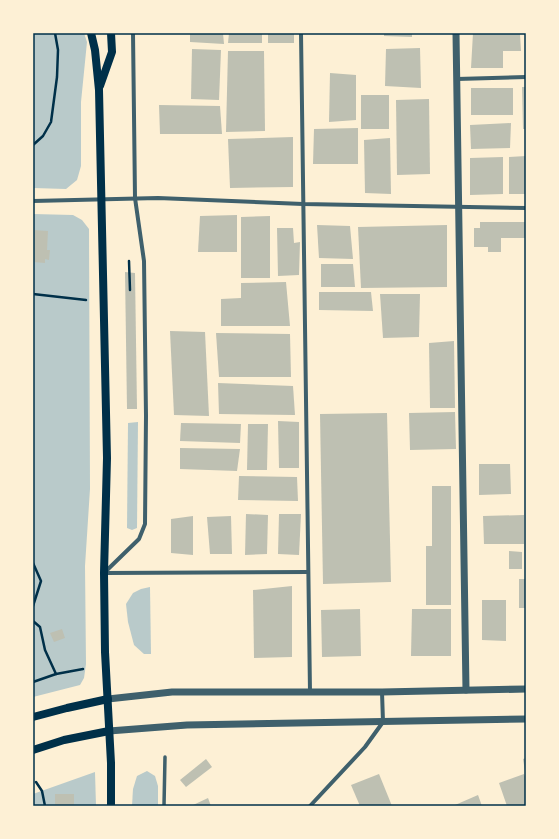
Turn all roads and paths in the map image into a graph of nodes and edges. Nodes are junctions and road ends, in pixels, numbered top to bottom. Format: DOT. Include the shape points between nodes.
graph roads {
  1 [pos="55,33"];
  2 [pos="91,33"];
  3 [pos="111,33"];
  4 [pos="133,33"];
  5 [pos="301,33"];
  6 [pos="456,33"];
  7 [pos="526,77"];
  8 [pos="457,79"];
  9 [pos="99,90"];
  10 [pos="33,145"];
  11 [pos="136,198"];
  12 [pos="102,199"];
  13 [pos="33,201"];
  14 [pos="303,204"];
  15 [pos="460,206"];
  16 [pos="526,208"];
  17 [pos="129,261"];
  18 [pos="130,274"];
  19 [pos="33,294"];
  20 [pos="86,300"];
  21 [pos="33,563"];
  22 [pos="308,572"];
  23 [pos="104,573"];
  24 [pos="33,606"];
  25 [pos="33,621"];
  26 [pos="83,669"];
  27 [pos="56,674"];
  28 [pos="33,682"];
  29 [pos="526,689"];
  30 [pos="466,690"];
  31 [pos="310,692"];
  32 [pos="382,692"];
  33 [pos="108,700"];
  34 [pos="33,717"];
  35 [pos="526,719"];
  36 [pos="383,722"];
  37 [pos="109,731"];
  38 [pos="33,750"];
  39 [pos="165,757"];
  40 [pos="36,782"];
  41 [pos="45,806"];
  42 [pos="111,806"];
  43 [pos="164,806"];
  44 [pos="310,806"];
  1 -- 10 [label="path" via="58,50 57,78 51,122"];
  2 -- 9 [label="main road"];
  3 -- 9 [label="main road" via="112,52"];
  4 -- 11 [label="street"];
  5 -- 14 [label="street"];
  6 -- 8 [label="street"];
  7 -- 8 [label="street"];
  8 -- 15 [label="street"];
  9 -- 12 [label="main road"];
  11 -- 12 [label="street"];
  11 -- 14 [label="street"];
  11 -- 23 [label="street" via="144,261 145,524 139,539"];
  12 -- 13 [label="street"];
  12 -- 23 [label="main road" via="107,458"];
  14 -- 15 [label="street"];
  14 -- 22 [label="street"];
  15 -- 16 [label="street"];
  15 -- 30 [label="street"];
  17 -- 18 [label="path"];
  19 -- 20 [label="path"];
  21 -- 24 [label="path" via="41,581"];
  22 -- 23 [label="street"];
  22 -- 31 [label="street"];
  23 -- 33 [label="main road"];
  25 -- 27 [label="path" via="40,627 45,650"];
  26 -- 27 [label="path"];
  27 -- 28 [label="path"];
  29 -- 30 [label="street"];
  30 -- 32 [label="street"];
  31 -- 32 [label="street"];
  31 -- 33 [label="street" via="172,692"];
  32 -- 36 [label="street"];
  33 -- 34 [label="main road"];
  33 -- 37 [label="main road"];
  35 -- 36 [label="street"];
  36 -- 37 [label="street" via="187,725"];
  36 -- 44 [label="street" via="365,747"];
  37 -- 38 [label="main road" via="64,740"];
  37 -- 42 [label="main road"];
  39 -- 43 [label="street"];
  40 -- 41 [label="path" via="42,791"];
}
